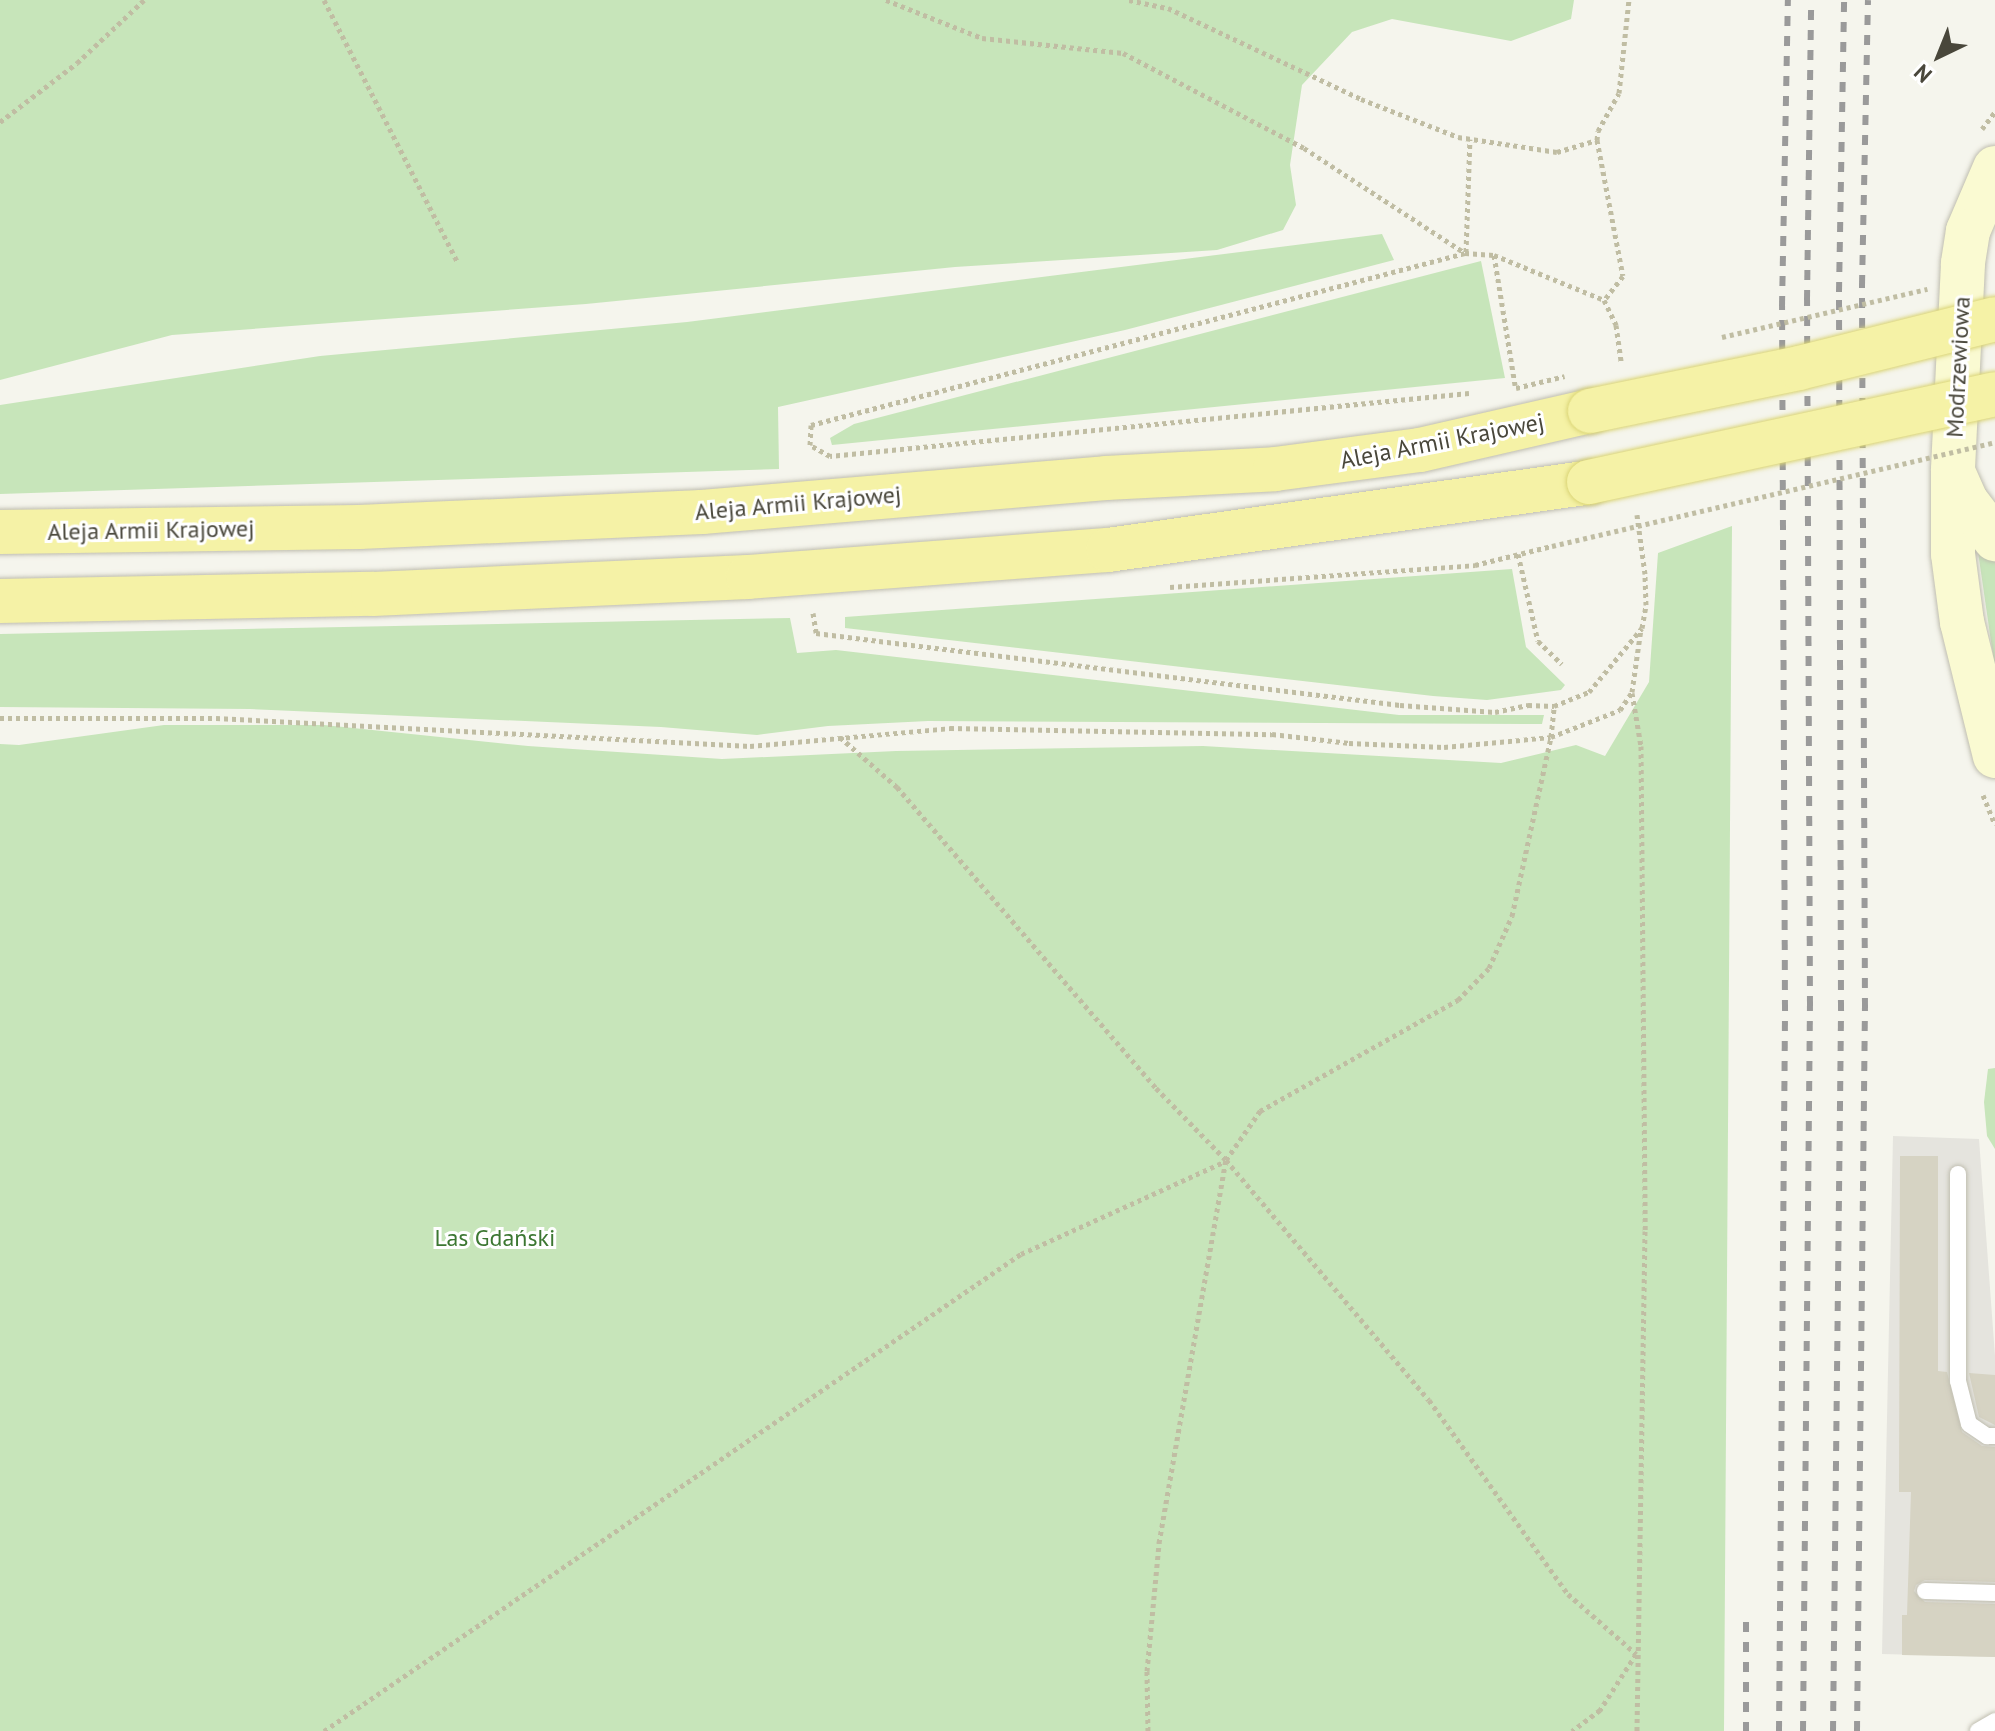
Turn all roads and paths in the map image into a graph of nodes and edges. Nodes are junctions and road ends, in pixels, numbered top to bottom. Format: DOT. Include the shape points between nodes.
graph roads {
  1 [pos="144,0"];
  2 [pos="324,0"];
  3 [pos="886,0"];
  4 [pos="1129,0"];
  5 [pos="1629,0"];
  6 [pos="0,122"];
  7 [pos="1470,139"];
  8 [pos="1597,140"];
  9 [pos="1995,168"];
  10 [pos="1465,253"];
  11 [pos="1494,255"];
  12 [pos="457,261"];
  13 [pos="1952,275"];
  14 [pos="1604,300"];
  15 [pos="1995,319"];
  16 [pos="1619,341"];
  17 [pos="1708,341"];
  18 [pos="1634,359"];
  19 [pos="1619,363"];
  20 [pos="1516,388"];
  21 [pos="1500,390"];
  22 [pos="1484,391"];
  23 [pos="1582,392"];
  24 [pos="1995,394"];
  25 [pos="1995,442"];
  26 [pos="1953,471"];
  27 [pos="0,532"];
  28 [pos="1995,539"];
  29 [pos="1552,546"];
  30 [pos="1641,552"];
  31 [pos="1518,554"];
  32 [pos="0,601"];
  33 [pos="813,613"];
  34 [pos="1642,628"];
  35 [pos="1562,664"];
  36 [pos="1632,692"];
  37 [pos="1554,706"];
  38 [pos="0,718"];
  39 [pos="839,736"];
  40 [pos="1551,737"];
  41 [pos="1995,756"];
  42 [pos="1226,1160"];
  43 [pos="1958,1174"];
  44 [pos="1995,1436"];
  45 [pos="1925,1591"];
  46 [pos="1995,1593"];
  47 [pos="1636,1654"];
  48 [pos="1995,1721"];
  49 [pos="324,1731"];
  50 [pos="1148,1731"];
  51 [pos="1572,1731"];
  52 [pos="1637,1731"];
  53 [pos="1978,1731"];
  1 -- 6 [label="path" via="77,63"];
  2 -- 12 [label="path"];
  3 -- 10 [label="path" via="982,38 1123,53 1304,148"];
  4 -- 7 [label="path" via="1168,8 1361,99"];
  5 -- 8 [label="path" via="1619,93"];
  7 -- 8 [label="path" via="1557,152"];
  7 -- 10 [label="path"];
  8 -- 14 [label="path" via="1623,276"];
  9 -- 13 [label="street, Modrzewiowa"];
  10 -- 11 [label="path"];
  10 -- 22 [label="path" via="811,425 810,445 830,456"];
  11 -- 14 [label="path"];
  11 -- 20 [label="path"];
  13 -- 17 [label="path, bridge"];
  13 -- 26 [label="street, Modrzewiowa"];
  14 -- 16 [label="path"];
  15 -- 23 [label="main road, Aleja Armii Krajowej, bridge" via="1799,368"];
  18 -- 19 [label="path"];
  20 -- 21 [label="path"];
  20 -- 23 [label="path, bridge"];
  23 -- 27 [label="main road, Aleja Armii Krajowej" via="1420,450 1275,469 687,512 359,527"];
  24 -- 32 [label="main road, bridge" via="1589,482 1120,549 842,570 373,594"];
  25 -- 29 [label="path, bridge"];
  26 -- 28 [label="street, Modrzewiowa" via="1966,501"];
  26 -- 41 [label="street, Modrzewiowa" via="1953,554 1962,622"];
  30 -- 34 [label="path" via="1646,605"];
  31 -- 35 [label="path" via="1538,641"];
  33 -- 37 [label="path" via="816,633 879,641 1400,705 1495,712"];
  34 -- 36 [label="path"];
  34 -- 37 [label="path" via="1589,692"];
  36 -- 40 [label="path" via="1620,710"];
  36 -- 47 [label="path" via="1641,746 1645,1231"];
  37 -- 40 [label="path"];
  38 -- 39 [label="path" via="216,718 750,746"];
  39 -- 40 [label="path" via="885,737 950,728 1241,733 1444,747"];
  39 -- 42 [label="path" via="897,787 1156,1088"];
  40 -- 42 [label="path" via="1512,916 1489,968 1458,1000 1260,1111"];
  42 -- 47 [label="path" via="1429,1400 1568,1594"];
  42 -- 49 [label="path" via="1021,1254"];
  42 -- 50 [label="path" via="1159,1543 1147,1671"];
  43 -- 44 [label="lane" via="1958,1381 1969,1424"];
  45 -- 46 [label="lane"];
  47 -- 51 [label="path" via="1600,1710"];
  47 -- 52 [label="path"];
  48 -- 53 [label="lane"];
}
